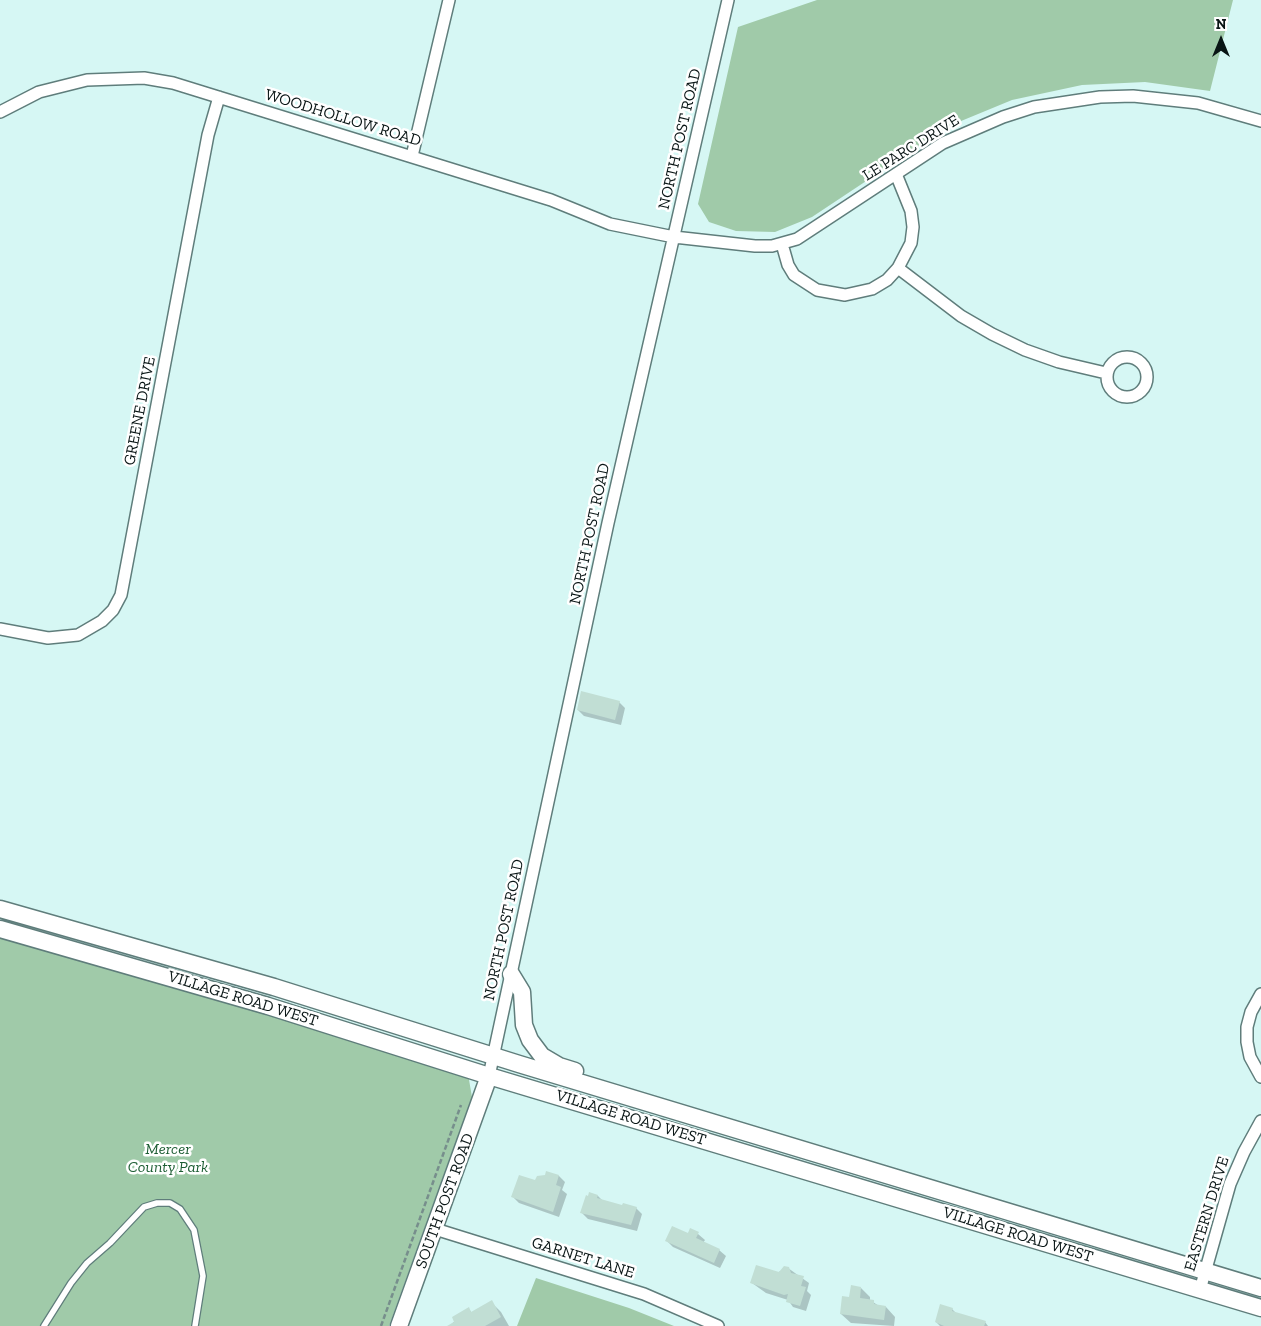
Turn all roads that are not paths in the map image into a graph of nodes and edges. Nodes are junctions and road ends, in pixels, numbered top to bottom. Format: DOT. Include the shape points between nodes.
graph roads {
  1 [pos="449,0"];
  2 [pos="728,0"];
  3 [pos="219,97"];
  4 [pos="0,112"];
  5 [pos="1261,121"];
  6 [pos="412,156"];
  7 [pos="896,174"];
  8 [pos="674,237"];
  9 [pos="782,244"];
  10 [pos="898,268"];
  11 [pos="1106,373"];
  12 [pos="0,629"];
  13 [pos="0,909"];
  14 [pos="0,929"];
  15 [pos="512,974"];
  16 [pos="1261,994"];
  17 [pos="494,1057"];
  18 [pos="489,1076"];
  19 [pos="1261,1076"];
  20 [pos="1261,1121"];
  21 [pos="877,1172"];
  22 [pos="435,1229"];
  23 [pos="1206,1272"];
  24 [pos="1261,1288"];
  25 [pos="1200,1290"];
  26 [pos="1261,1308"];
  27 [pos="44,1326"];
  28 [pos="196,1326"];
  29 [pos="399,1326"];
  30 [pos="718,1326"];
  1 -- 6 [label="street"];
  2 -- 8 [label="street, NORTH POST ROAD"];
  3 -- 4 [label="street, WOODHOLLOW ROAD" via="172,83 144,78 115,78 62,85 39,92"];
  3 -- 6 [label="street, WOODHOLLOW ROAD"];
  3 -- 12 [label="street, GREENE DRIVE" via="208,135 121,595 102,622 78,634 48,638"];
  5 -- 7 [label="street, LE PARC DRIVE" via="1214,107 1166,98 1108,96 1067,101 1011,114 972,129 942,143"];
  6 -- 8 [label="street, WOODHOLLOW ROAD" via="551,200 610,224"];
  7 -- 9 [label="street, LE PARC DRIVE" via="806,234"];
  7 -- 10 [label="street" via="911,211 913,227 911,242"];
  8 -- 9 [label="street, LE PARC DRIVE" via="755,246"];
  8 -- 15 [label="street, NORTH POST ROAD" via="608,523"];
  9 -- 10 [label="street" via="794,275 817,290 832,294 845,295 872,289"];
  10 -- 11 [label="street" via="961,316 992,334 1051,359"];
  13 -- 17 [label="main road, VILLAGE ROAD WEST" via="274,987"];
  14 -- 18 [label="main road, VILLAGE ROAD WEST" via="268,1006"];
  15 -- 17 [label="street, NORTH POST ROAD"];
  15 -- 21 [label="main road" via="522,992 524,1025 530,1040 542,1056 559,1066 835,1148"];
  16 -- 19 [label="street" via="1251,1012 1247,1034 1250,1058"];
  17 -- 18 [label="street, NORTH POST ROAD"];
  17 -- 21 [label="main road, VILLAGE ROAD WEST"];
  18 -- 22 [label="main road, SOUTH POST ROAD"];
  18 -- 25 [label="main road, VILLAGE ROAD WEST"];
  20 -- 23 [label="street, EASTERN DRIVE" via="1230,1184"];
  21 -- 23 [label="main road, VILLAGE ROAD WEST"];
  22 -- 29 [label="main road, SOUTH POST ROAD"];
  22 -- 30 [label="street, GARNET LANE" via="644,1294"];
  23 -- 24 [label="main road, VILLAGE ROAD WEST"];
  23 -- 25 [label="street, EASTERN DRIVE"];
  25 -- 26 [label="main road, VILLAGE ROAD WEST"];
  27 -- 28 [label="lane" via="87,1263 144,1207 157,1203 170,1203 180,1209 194,1230 203,1276"];
}
